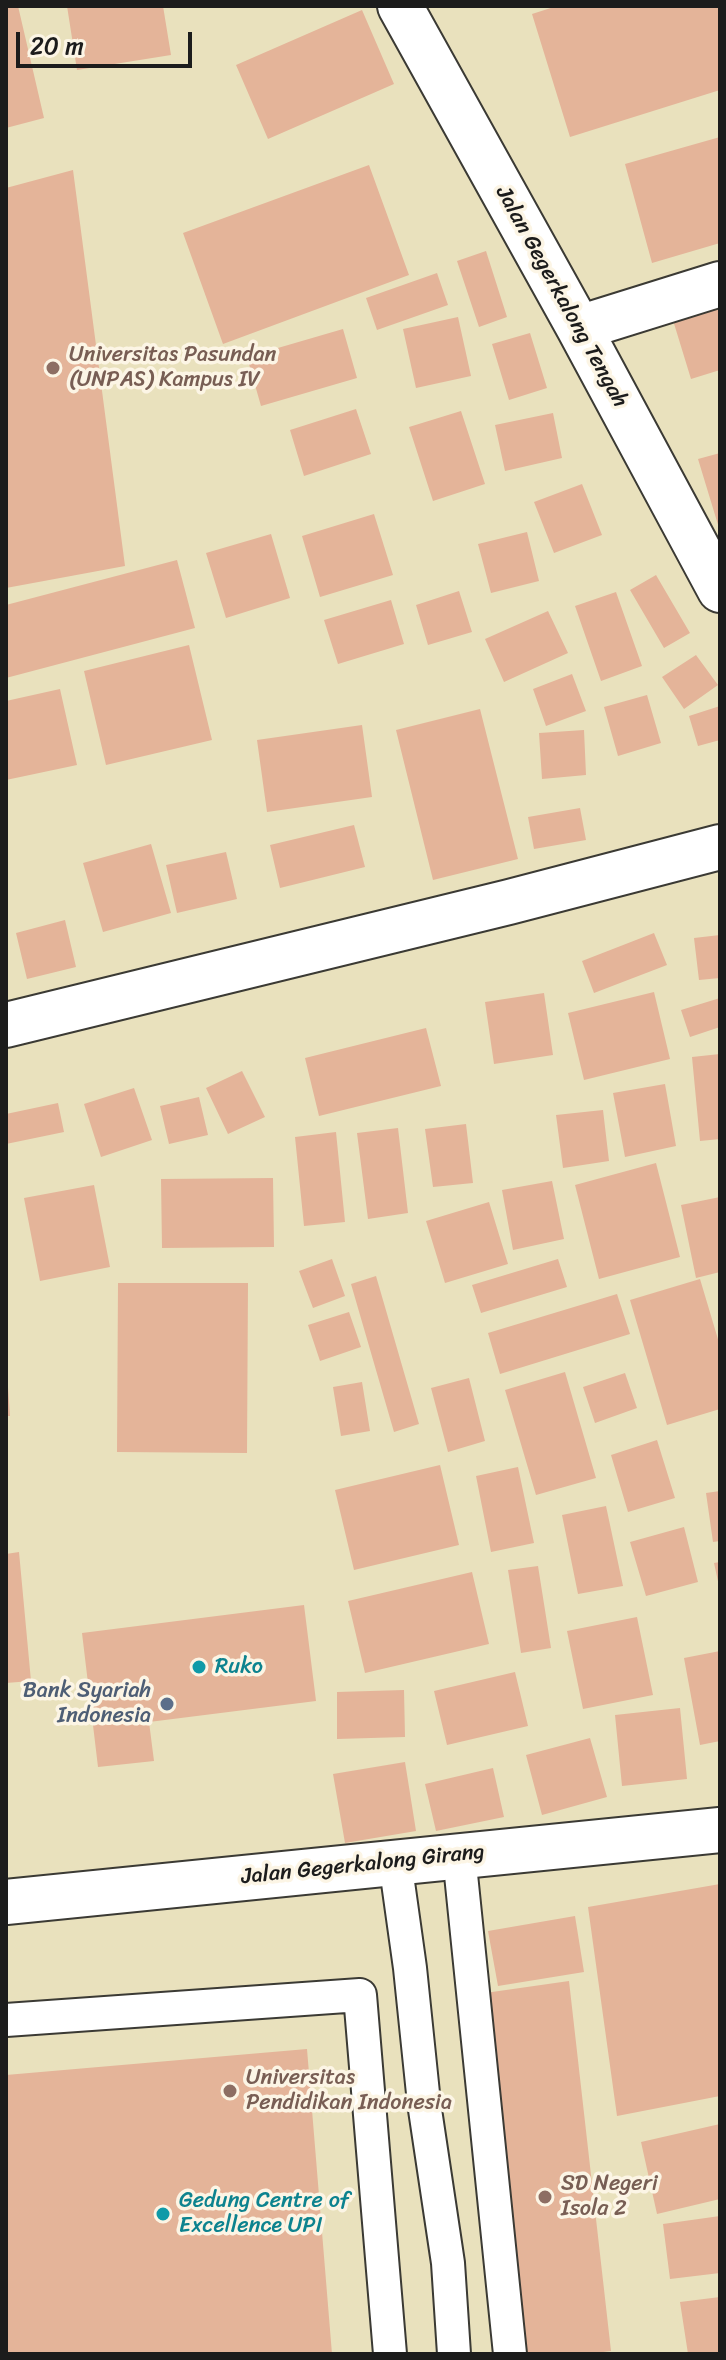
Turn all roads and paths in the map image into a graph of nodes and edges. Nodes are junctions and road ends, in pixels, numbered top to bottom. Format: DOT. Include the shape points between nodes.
graph roads {
  1 [pos="402,7"];
  2 [pos="720,284"];
  3 [pos="579,328"];
  4 [pos="720,590"];
  5 [pos="720,847"];
  6 [pos="6,1025"];
  7 [pos="720,1830"];
  8 [pos="459,1855"];
  9 [pos="395,1861"];
  10 [pos="6,1902"];
  11 [pos="6,2020"];
  12 [pos="390,2354"];
  13 [pos="454,2354"];
  14 [pos="510,2354"];
  1 -- 3 [label="street, Jalan Gegerkalong Tengah"];
  2 -- 3 [label="street"];
  3 -- 4 [label="street, Jalan Gegerkalong Tengah"];
  5 -- 6 [label="street"];
  7 -- 8 [label="street, Jalan Gegerkalong Girang"];
  8 -- 9 [label="street, Jalan Gegerkalong Girang"];
  8 -- 14 [label="lane"];
  9 -- 10 [label="street, Jalan Gegerkalong Girang"];
  9 -- 13 [label="lane" via="448,2263"];
  11 -- 12 [label="lane" via="360,1995"];
}
